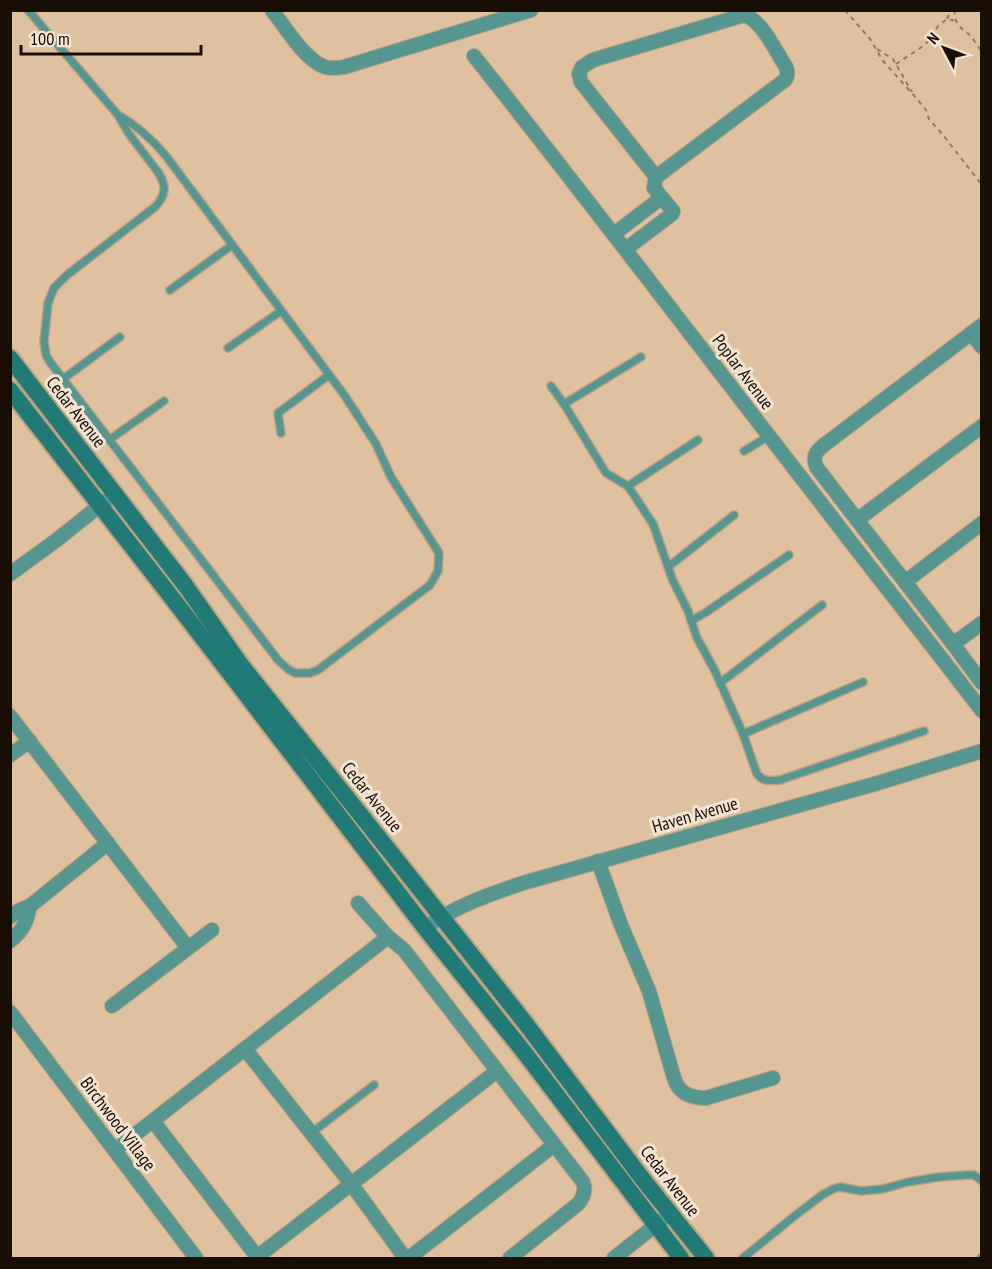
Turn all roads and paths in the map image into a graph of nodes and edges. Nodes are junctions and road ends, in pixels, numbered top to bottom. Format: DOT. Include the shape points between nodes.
graph roads {
  1 [pos="28,10"];
  2 [pos="272,10"];
  3 [pos="531,10"];
  4 [pos="845,10"];
  5 [pos="952,10"];
  6 [pos="947,19"];
  7 [pos="956,21"];
  8 [pos="874,48"];
  9 [pos="981,52"];
  10 [pos="474,56"];
  11 [pos="896,64"];
  12 [pos="913,95"];
  13 [pos="118,115"];
  14 [pos="656,177"];
  15 [pos="981,186"];
  16 [pos="661,198"];
  17 [pos="614,234"];
  18 [pos="232,245"];
  19 [pos="626,249"];
  20 [pos="170,290"];
  21 [pos="281,311"];
  22 [pos="976,329"];
  23 [pos="120,337"];
  24 [pos="981,347"];
  25 [pos="228,348"];
  26 [pos="641,357"];
  27 [pos="10,358"];
  28 [pos="329,375"];
  29 [pos="63,379"];
  30 [pos="551,386"];
  31 [pos="10,390"];
  32 [pos="164,401"];
  33 [pos="564,404"];
  34 [pos="981,426"];
  35 [pos="281,433"];
  36 [pos="769,436"];
  37 [pos="109,440"];
  38 [pos="698,440"];
  39 [pos="744,450"];
  40 [pos="628,486"];
  41 [pos="114,494"];
  42 [pos="100,505"];
  43 [pos="734,515"];
  44 [pos="857,520"];
  45 [pos="981,523"];
  46 [pos="789,555"];
  47 [pos="668,567"];
  48 [pos="10,574"];
  49 [pos="905,582"];
  50 [pos="822,604"];
  51 [pos="691,621"];
  52 [pos="981,623"];
  53 [pos="953,644"];
  54 [pos="863,682"];
  55 [pos="720,683"];
  56 [pos="981,683"];
  57 [pos="981,711"];
  58 [pos="10,716"];
  59 [pos="924,731"];
  60 [pos="743,734"];
  61 [pos="288,736"];
  62 [pos="30,741"];
  63 [pos="981,751"];
  64 [pos="10,756"];
  65 [pos="108,843"];
  66 [pos="598,861"];
  67 [pos="358,903"];
  68 [pos="30,906"];
  69 [pos="441,916"];
  70 [pos="10,917"];
  71 [pos="425,928"];
  72 [pos="212,930"];
  73 [pos="388,937"];
  74 [pos="10,941"];
  75 [pos="188,948"];
  76 [pos="112,1006"];
  77 [pos="10,1012"];
  78 [pos="245,1049"];
  79 [pos="497,1071"];
  80 [pos="773,1078"];
  81 [pos="374,1085"];
  82 [pos="153,1121"];
  83 [pos="310,1134"];
  84 [pos="123,1144"];
  85 [pos="554,1146"];
  86 [pos="981,1180"];
  87 [pos="352,1185"];
  88 [pos="671,1213"];
  89 [pos="656,1226"];
  90 [pos="253,1257"];
  91 [pos="196,1258"];
  92 [pos="407,1258"];
  93 [pos="510,1258"];
  94 [pos="614,1258"];
  95 [pos="681,1258"];
  96 [pos="706,1258"];
  97 [pos="742,1258"];
  1 -- 13 [label="lane"];
  2 -- 3 [label="street" via="309,56 331,68"];
  4 -- 8 [label="path"];
  5 -- 6 [label="path"];
  5 -- 7 [label="path"];
  6 -- 7 [label="path"];
  6 -- 11 [label="path" via="919,49"];
  7 -- 9 [label="path"];
  8 -- 11 [label="path"];
  8 -- 12 [label="path"];
  10 -- 17 [label="street, Poplar Avenue"];
  11 -- 12 [label="path"];
  12 -- 15 [label="path"];
  13 -- 18 [label="lane" via="154,142"];
  13 -- 29 [label="lane" via="158,172 164,192 156,207 67,275 50,295 44,348"];
  14 -- 14 [label="street" via="785,80 786,67 752,18 744,15 593,60 582,67 581,82"];
  14 -- 16 [label="street" via="654,188"];
  16 -- 17 [label="street"];
  16 -- 19 [label="street" via="672,214"];
  17 -- 19 [label="street, Poplar Avenue"];
  18 -- 20 [label="lane"];
  18 -- 21 [label="lane"];
  19 -- 36 [label="street, Poplar Avenue"];
  21 -- 25 [label="lane"];
  21 -- 28 [label="lane"];
  22 -- 24 [label="street"];
  22 -- 44 [label="street" via="816,452 817,468"];
  23 -- 29 [label="lane"];
  26 -- 33 [label="lane"];
  27 -- 41 [label="main road, Cedar Avenue"];
  28 -- 35 [label="lane" via="278,413"];
  28 -- 37 [label="lane" via="376,444 391,477 439,552 439,568 430,585 310,674 296,673 280,663"];
  29 -- 37 [label="lane"];
  30 -- 33 [label="lane"];
  31 -- 42 [label="main road, Cedar Avenue"];
  32 -- 37 [label="lane"];
  33 -- 40 [label="lane" via="606,473"];
  34 -- 44 [label="street"];
  36 -- 39 [label="lane"];
  36 -- 57 [label="street, Poplar Avenue"];
  38 -- 40 [label="lane"];
  40 -- 47 [label="lane" via="653,524"];
  41 -- 42 [label="street"];
  41 -- 61 [label="main road, Cedar Avenue" via="185,585"];
  42 -- 48 [label="street"];
  42 -- 61 [label="main road, Cedar Avenue"];
  43 -- 47 [label="lane"];
  44 -- 49 [label="street"];
  45 -- 49 [label="street"];
  46 -- 51 [label="lane"];
  47 -- 51 [label="lane"];
  49 -- 53 [label="street"];
  50 -- 55 [label="lane"];
  51 -- 55 [label="lane"];
  52 -- 53 [label="street"];
  53 -- 56 [label="street"];
  54 -- 60 [label="lane"];
  55 -- 60 [label="lane"];
  58 -- 62 [label="street"];
  59 -- 60 [label="lane" via="772,781 757,774"];
  61 -- 69 [label="main road, Cedar Avenue"];
  61 -- 71 [label="main road, Cedar Avenue"];
  62 -- 64 [label="street"];
  62 -- 65 [label="street"];
  63 -- 66 [label="street, Haven Avenue"];
  65 -- 68 [label="street"];
  65 -- 75 [label="street"];
  66 -- 69 [label="street, Haven Avenue" via="493,893"];
  66 -- 80 [label="street" via="649,992 678,1088 696,1098 706,1098"];
  67 -- 73 [label="street"];
  68 -- 70 [label="street"];
  68 -- 74 [label="street" via="23,928"];
  69 -- 71 [label="street, Haven Avenue"];
  69 -- 88 [label="main road, Cedar Avenue"];
  71 -- 89 [label="main road, Cedar Avenue"];
  72 -- 75 [label="street"];
  73 -- 78 [label="street"];
  73 -- 79 [label="street" via="404,950"];
  75 -- 76 [label="street"];
  77 -- 91 [label="street, Birchwood Village"];
  78 -- 82 [label="street"];
  78 -- 83 [label="street"];
  79 -- 85 [label="street"];
  79 -- 87 [label="street"];
  81 -- 83 [label="lane"];
  82 -- 84 [label="street"];
  82 -- 90 [label="street"];
  83 -- 87 [label="street"];
  85 -- 92 [label="street"];
  85 -- 93 [label="street" via="583,1182 584,1194 572,1209"];
  86 -- 97 [label="lane" via="966,1175 883,1189 833,1189"];
  87 -- 90 [label="street"];
  87 -- 92 [label="street"];
  88 -- 89 [label="street"];
  88 -- 96 [label="main road, Cedar Avenue"];
  89 -- 94 [label="street"];
  89 -- 95 [label="main road, Cedar Avenue"];
}
